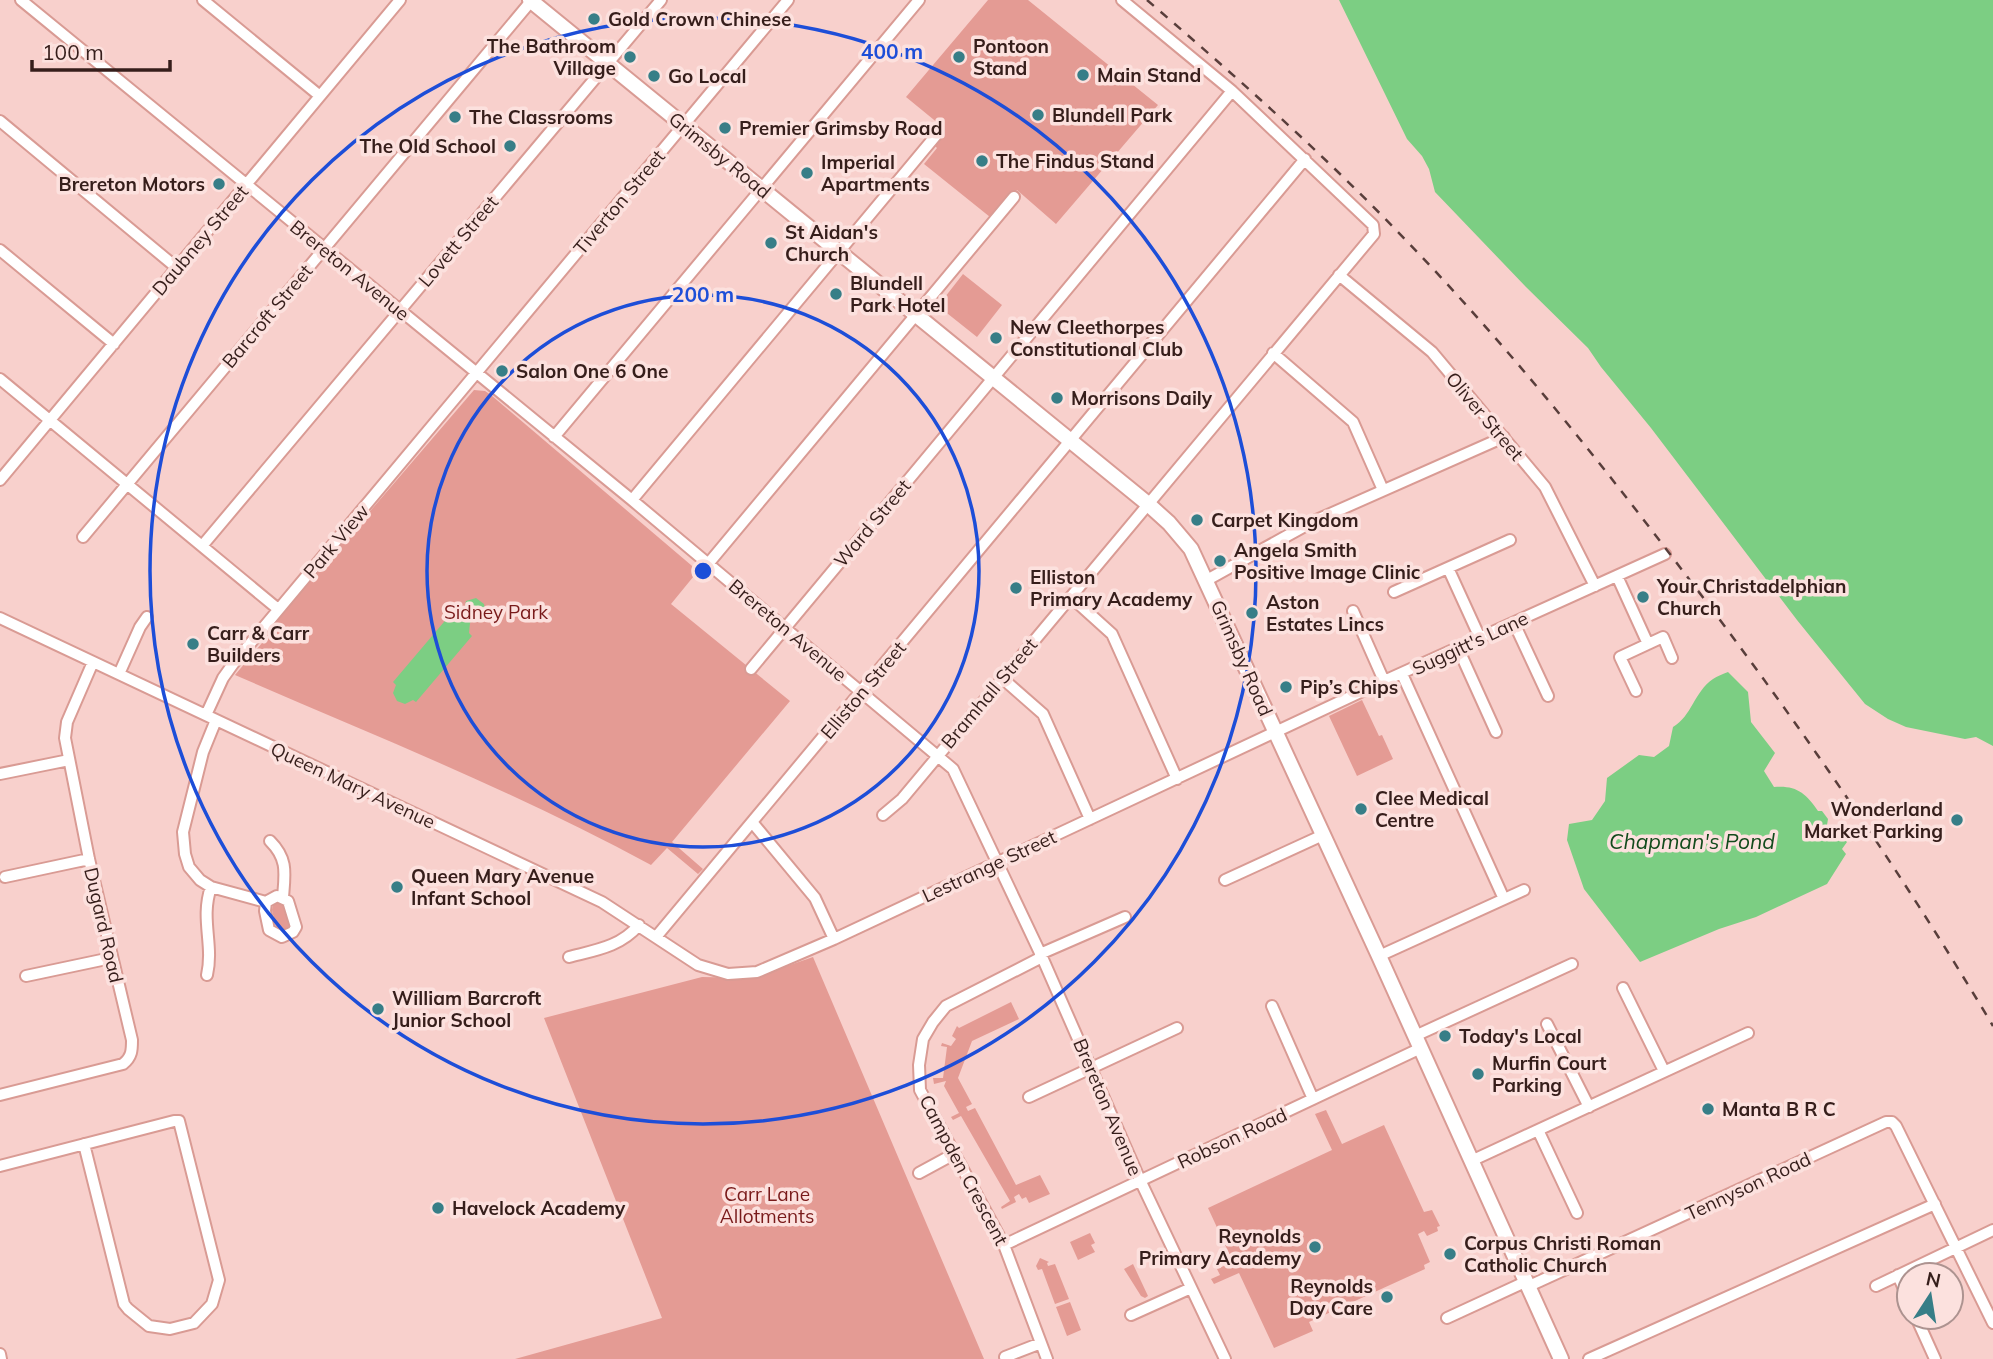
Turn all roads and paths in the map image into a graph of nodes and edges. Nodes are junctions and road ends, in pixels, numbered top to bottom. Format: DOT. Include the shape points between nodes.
graph roads {
  1 [pos="21,0"];
  2 [pos="203,0"];
  3 [pos="531,0"];
  4 [pos="661,0"];
  5 [pos="788,0"];
  6 [pos="919,0"];
  7 [pos="1122,0"];
  8 [pos="394,2"];
  9 [pos="607,63"];
  10 [pos="1232,91"];
  11 [pos="320,96"];
  12 [pos="0,121"];
  13 [pos="684,125"];
  14 [pos="937,133"];
  15 [pos="1305,159"];
  16 [pos="246,185"];
  17 [pos="762,189"];
  18 [pos="1014,197"];
  19 [pos="324,248"];
  20 [pos="0,250"];
  21 [pos="839,251"];
  22 [pos="177,268"];
  23 [pos="1339,275"];
  24 [pos="400,310"];
  25 [pos="917,314"];
  26 [pos="114,344"];
  27 [pos="1273,353"];
  28 [pos="477,373"];
  29 [pos="993,378"];
  30 [pos="0,379"];
  31 [pos="50,420"];
  32 [pos="554,437"];
  33 [pos="1504,438"];
  34 [pos="1069,442"];
  35 [pos="0,480"];
  36 [pos="127,483"];
  37 [pos="1383,490"];
  38 [pos="632,500"];
  39 [pos="1148,504"];
  40 [pos="83,537"];
  41 [pos="1510,540"];
  42 [pos="202,546"];
  43 [pos="1665,554"];
  44 [pos="708,564"];
  45 [pos="1448,568"];
  46 [pos="1617,576"];
  47 [pos="1207,580"];
  48 [pos="1595,586"];
  49 [pos="1394,592"];
  50 [pos="1070,597"];
  51 [pos="278,609"];
  52 [pos="1353,611"];
  53 [pos="147,617"];
  54 [pos="0,618"];
  55 [pos="1514,623"];
  56 [pos="786,627"];
  57 [pos="1480,638"];
  58 [pos="1648,644"];
  59 [pos="1458,648"];
  60 [pos="1672,658"];
  61 [pos="93,662"];
  62 [pos="751,669"];
  63 [pos="119,674"];
  64 [pos="1402,674"];
  65 [pos="1002,678"];
  66 [pos="1384,681"];
  67 [pos="861,691"];
  68 [pos="1636,691"];
  69 [pos="1548,696"];
  70 [pos="211,718"];
  71 [pos="1275,732"];
  72 [pos="1496,732"];
  73 [pos="937,754"];
  74 [pos="69,760"];
  75 [pos="0,774"];
  76 [pos="1177,779"];
  77 [pos="883,815"];
  78 [pos="1090,819"];
  79 [pos="752,822"];
  80 [pos="1323,835"];
  81 [pos="270,842"];
  82 [pos="89,859"];
  83 [pos="996,862"];
  84 [pos="5,877"];
  85 [pos="1225,880"];
  86 [pos="211,887"];
  87 [pos="1524,890"];
  88 [pos="283,897"];
  89 [pos="1504,899"];
  90 [pos="267,902"];
  91 [pos="1125,917"];
  92 [pos="639,925"];
  93 [pos="656,937"];
  94 [pos="834,939"];
  95 [pos="1041,955"];
  96 [pos="1379,956"];
  97 [pos="569,957"];
  98 [pos="111,958"];
  99 [pos="1572,964"];
  100 [pos="698,965"];
  101 [pos="207,975"];
  102 [pos="26,976"];
  103 [pos="1623,988"];
  104 [pos="1272,1006"];
  105 [pos="1547,1024"];
  106 [pos="1177,1028"];
  107 [pos="1748,1033"];
  108 [pos="1418,1042"];
  109 [pos="1091,1068"];
  110 [pos="1664,1071"];
  111 [pos="0,1095"];
  112 [pos="1029,1097"];
  113 [pos="1314,1099"];
  114 [pos="1589,1107"];
  115 [pos="1538,1130"];
  116 [pos="84,1144"];
  117 [pos="954,1154"];
  118 [pos="1471,1161"];
  119 [pos="0,1166"];
  120 [pos="919,1173"];
  121 [pos="1140,1181"];
  122 [pos="1935,1204"];
  123 [pos="1577,1213"];
  124 [pos="1993,1230"];
  125 [pos="1004,1245"];
  126 [pos="1956,1247"];
  127 [pos="1927,1261"];
  128 [pos="1895,1276"];
  129 [pos="1526,1285"];
  130 [pos="1876,1286"];
  131 [pos="1191,1287"];
  132 [pos="1131,1315"];
  133 [pos="1447,1318"];
  134 [pos="1993,1323"];
  135 [pos="1922,1331"];
  136 [pos="1041,1343"];
  137 [pos="1005,1357"];
  138 [pos="1047,1359"];
  139 [pos="1225,1359"];
  140 [pos="1561,1359"];
  141 [pos="1589,1359"];
  142 [pos="1934,1359"];
  1 -- 16 [label="street, Brereton Avenue"];
  2 -- 11 [label="street"];
  3 -- 9 [label="main road, Grimsby Road"];
  3 -- 19 [label="street, Barcroft Street"];
  4 -- 9 [label="street, Lovett Street"];
  5 -- 13 [label="street, Tiverton Street"];
  6 -- 17 [label="street"];
  7 -- 10 [label="street"];
  8 -- 11 [label="street, Daubney Street"];
  9 -- 13 [label="main road, Grimsby Road"];
  9 -- 24 [label="street, Lovett Street"];
  10 -- 15 [label="street"];
  10 -- 29 [label="street, Ward Street"];
  11 -- 16 [label="street, Daubney Street"];
  12 -- 22 [label="street"];
  13 -- 17 [label="main road, Grimsby Road"];
  13 -- 28 [label="street, Tiverton Street"];
  14 -- 21 [label="street"];
  15 -- 23 [label="street, Bramhall Street" via="1373,225 1374,234"];
  15 -- 34 [label="street, Elliston Street"];
  16 -- 19 [label="street, Brereton Avenue"];
  16 -- 22 [label="street, Daubney Street"];
  17 -- 21 [label="main road, Grimsby Road"];
  17 -- 32 [label="street"];
  18 -- 25 [label="street"];
  19 -- 24 [label="street, Brereton Avenue"];
  19 -- 36 [label="street, Barcroft Street"];
  20 -- 26 [label="street"];
  21 -- 25 [label="main road, Grimsby Road"];
  21 -- 38 [label="street"];
  22 -- 26 [label="street, Daubney Street"];
  23 -- 27 [label="street, Bramhall Street"];
  23 -- 33 [label="street, Oliver Street" via="1432,352"];
  24 -- 28 [label="street, Brereton Avenue"];
  24 -- 42 [label="street, Lovett Street"];
  25 -- 29 [label="main road, Grimsby Road"];
  25 -- 44 [label="street"];
  26 -- 31 [label="street, Daubney Street"];
  27 -- 37 [label="street" via="1353,422"];
  27 -- 39 [label="street, Bramhall Street"];
  28 -- 32 [label="street, Brereton Avenue"];
  28 -- 51 [label="street, Park View"];
  29 -- 34 [label="main road, Grimsby Road"];
  29 -- 56 [label="street, Ward Street"];
  30 -- 31 [label="street"];
  31 -- 35 [label="street, Daubney Street"];
  31 -- 36 [label="street"];
  32 -- 38 [label="street, Brereton Avenue"];
  33 -- 37 [label="street"];
  33 -- 48 [label="street, Oliver Street" via="1545,487"];
  34 -- 39 [label="main road, Grimsby Road"];
  34 -- 67 [label="street, Elliston Street"];
  36 -- 40 [label="street, Barcroft Street"];
  36 -- 42 [label="street"];
  37 -- 47 [label="street" via="1312,522"];
  38 -- 44 [label="street, Brereton Avenue"];
  39 -- 47 [label="main road, Grimsby Road" via="1191,549"];
  39 -- 50 [label="street, Bramhall Street"];
  41 -- 45 [label="street"];
  42 -- 51 [label="street"];
  43 -- 46 [label="street, Suggitt's Lane"];
  44 -- 56 [label="street, Brereton Avenue"];
  45 -- 49 [label="street"];
  45 -- 57 [label="street"];
  46 -- 48 [label="street, Suggitt's Lane"];
  46 -- 58 [label="street"];
  47 -- 71 [label="main road, Grimsby Road"];
  48 -- 55 [label="street, Suggitt's Lane"];
  50 -- 65 [label="street, Bramhall Street"];
  50 -- 76 [label="street" via="1112,634"];
  51 -- 70 [label="street, Park View" via="223,678"];
  52 -- 66 [label="street"];
  53 -- 63 [label="street"];
  54 -- 61 [label="street, Queen Mary Avenue"];
  55 -- 57 [label="street, Suggitt's Lane"];
  55 -- 69 [label="street"];
  56 -- 62 [label="street, Ward Street"];
  56 -- 67 [label="street, Brereton Avenue"];
  57 -- 59 [label="street, Suggitt's Lane"];
  58 -- 60 [label="street" via="1663,637"];
  58 -- 68 [label="street" via="1620,657"];
  59 -- 64 [label="street, Suggitt's Lane"];
  59 -- 72 [label="street"];
  61 -- 63 [label="street, Queen Mary Avenue"];
  61 -- 74 [label="street, Dugard Road" via="67,722"];
  63 -- 70 [label="street, Queen Mary Avenue"];
  64 -- 66 [label="street, Suggitt's Lane"];
  64 -- 89 [label="street"];
  65 -- 73 [label="street, Bramhall Street"];
  65 -- 78 [label="street" via="1043,714"];
  66 -- 71 [label="street, Suggitt's Lane"];
  67 -- 73 [label="street, Brereton Avenue"];
  67 -- 79 [label="street, Elliston Street"];
  70 -- 86 [label="street, Park View" via="183,832 189,867"];
  70 -- 92 [label="street, Queen Mary Avenue" via="602,902"];
  71 -- 76 [label="street, Lestrange Street"];
  71 -- 80 [label="main road, Grimsby Road"];
  73 -- 77 [label="street, Bramhall Street" via="902,799"];
  73 -- 83 [label="street, Brereton Avenue" via="953,769"];
  74 -- 75 [label="street"];
  74 -- 82 [label="street, Dugard Road"];
  76 -- 78 [label="street, Lestrange Street"];
  78 -- 83 [label="street, Lestrange Street"];
  79 -- 93 [label="street, Elliston Street"];
  79 -- 94 [label="street" via="815,898"];
  80 -- 85 [label="street"];
  80 -- 96 [label="main road, Grimsby Road"];
  81 -- 88 [label="street" via="285,851"];
  82 -- 84 [label="street"];
  82 -- 98 [label="street, Dugard Road"];
  83 -- 94 [label="street, Lestrange Street"];
  83 -- 95 [label="street, Brereton Avenue"];
  86 -- 90 [label="street"];
  86 -- 101 [label="street" via="205,914 211,956"];
  87 -- 89 [label="street"];
  88 -- 90 [label="street"];
  88 -- 90 [label="street" via="291,905 296,927 288,936 276,936 269,930"];
  89 -- 96 [label="street"];
  91 -- 95 [label="street, Campden Crescent"];
  92 -- 93 [label="street, Queen Mary Avenue"];
  92 -- 97 [label="street" via="611,946"];
  93 -- 100 [label="street, Queen Mary Avenue"];
  94 -- 100 [label="street, Lestrange Street" via="757,972 728,974"];
  95 -- 109 [label="street, Brereton Avenue"];
  95 -- 117 [label="street, Campden Crescent" via="946,1006 923,1039 920,1090"];
  96 -- 108 [label="main road, Grimsby Road"];
  98 -- 102 [label="street"];
  98 -- 111 [label="street, Dugard Road" via="132,1040 129,1060"];
  99 -- 108 [label="street, Robson Road"];
  103 -- 110 [label="street"];
  104 -- 113 [label="street"];
  105 -- 114 [label="street"];
  106 -- 109 [label="street"];
  107 -- 110 [label="street"];
  108 -- 113 [label="street, Robson Road"];
  108 -- 118 [label="main road, Grimsby Road"];
  109 -- 112 [label="street"];
  109 -- 121 [label="street, Brereton Avenue"];
  110 -- 114 [label="street"];
  113 -- 121 [label="street, Robson Road"];
  114 -- 115 [label="street"];
  115 -- 118 [label="street"];
  115 -- 123 [label="street"];
  116 -- 116 [label="street" via="124,1304 149,1326 170,1329 194,1323 212,1304 219,1280 179,1121"];
  116 -- 119 [label="street"];
  117 -- 120 [label="street"];
  117 -- 125 [label="street, Campden Crescent"];
  118 -- 129 [label="main road, Grimsby Road"];
  121 -- 125 [label="street, Robson Road"];
  121 -- 131 [label="street, Brereton Avenue"];
  122 -- 126 [label="street"];
  122 -- 129 [label="street, Tennyson Road" via="1896,1126 1886,1122"];
  122 -- 141 [label="street"];
  124 -- 126 [label="street"];
  125 -- 136 [label="street, Campden Crescent"];
  126 -- 127 [label="street"];
  126 -- 134 [label="street"];
  128 -- 130 [label="street"];
  129 -- 133 [label="street, Tennyson Road"];
  129 -- 140 [label="main road, Grimsby Road"];
  131 -- 132 [label="street"];
  131 -- 139 [label="street, Brereton Avenue"];
  135 -- 142 [label="street"];
  136 -- 137 [label="street"];
  136 -- 138 [label="street, Campden Crescent"];
}
